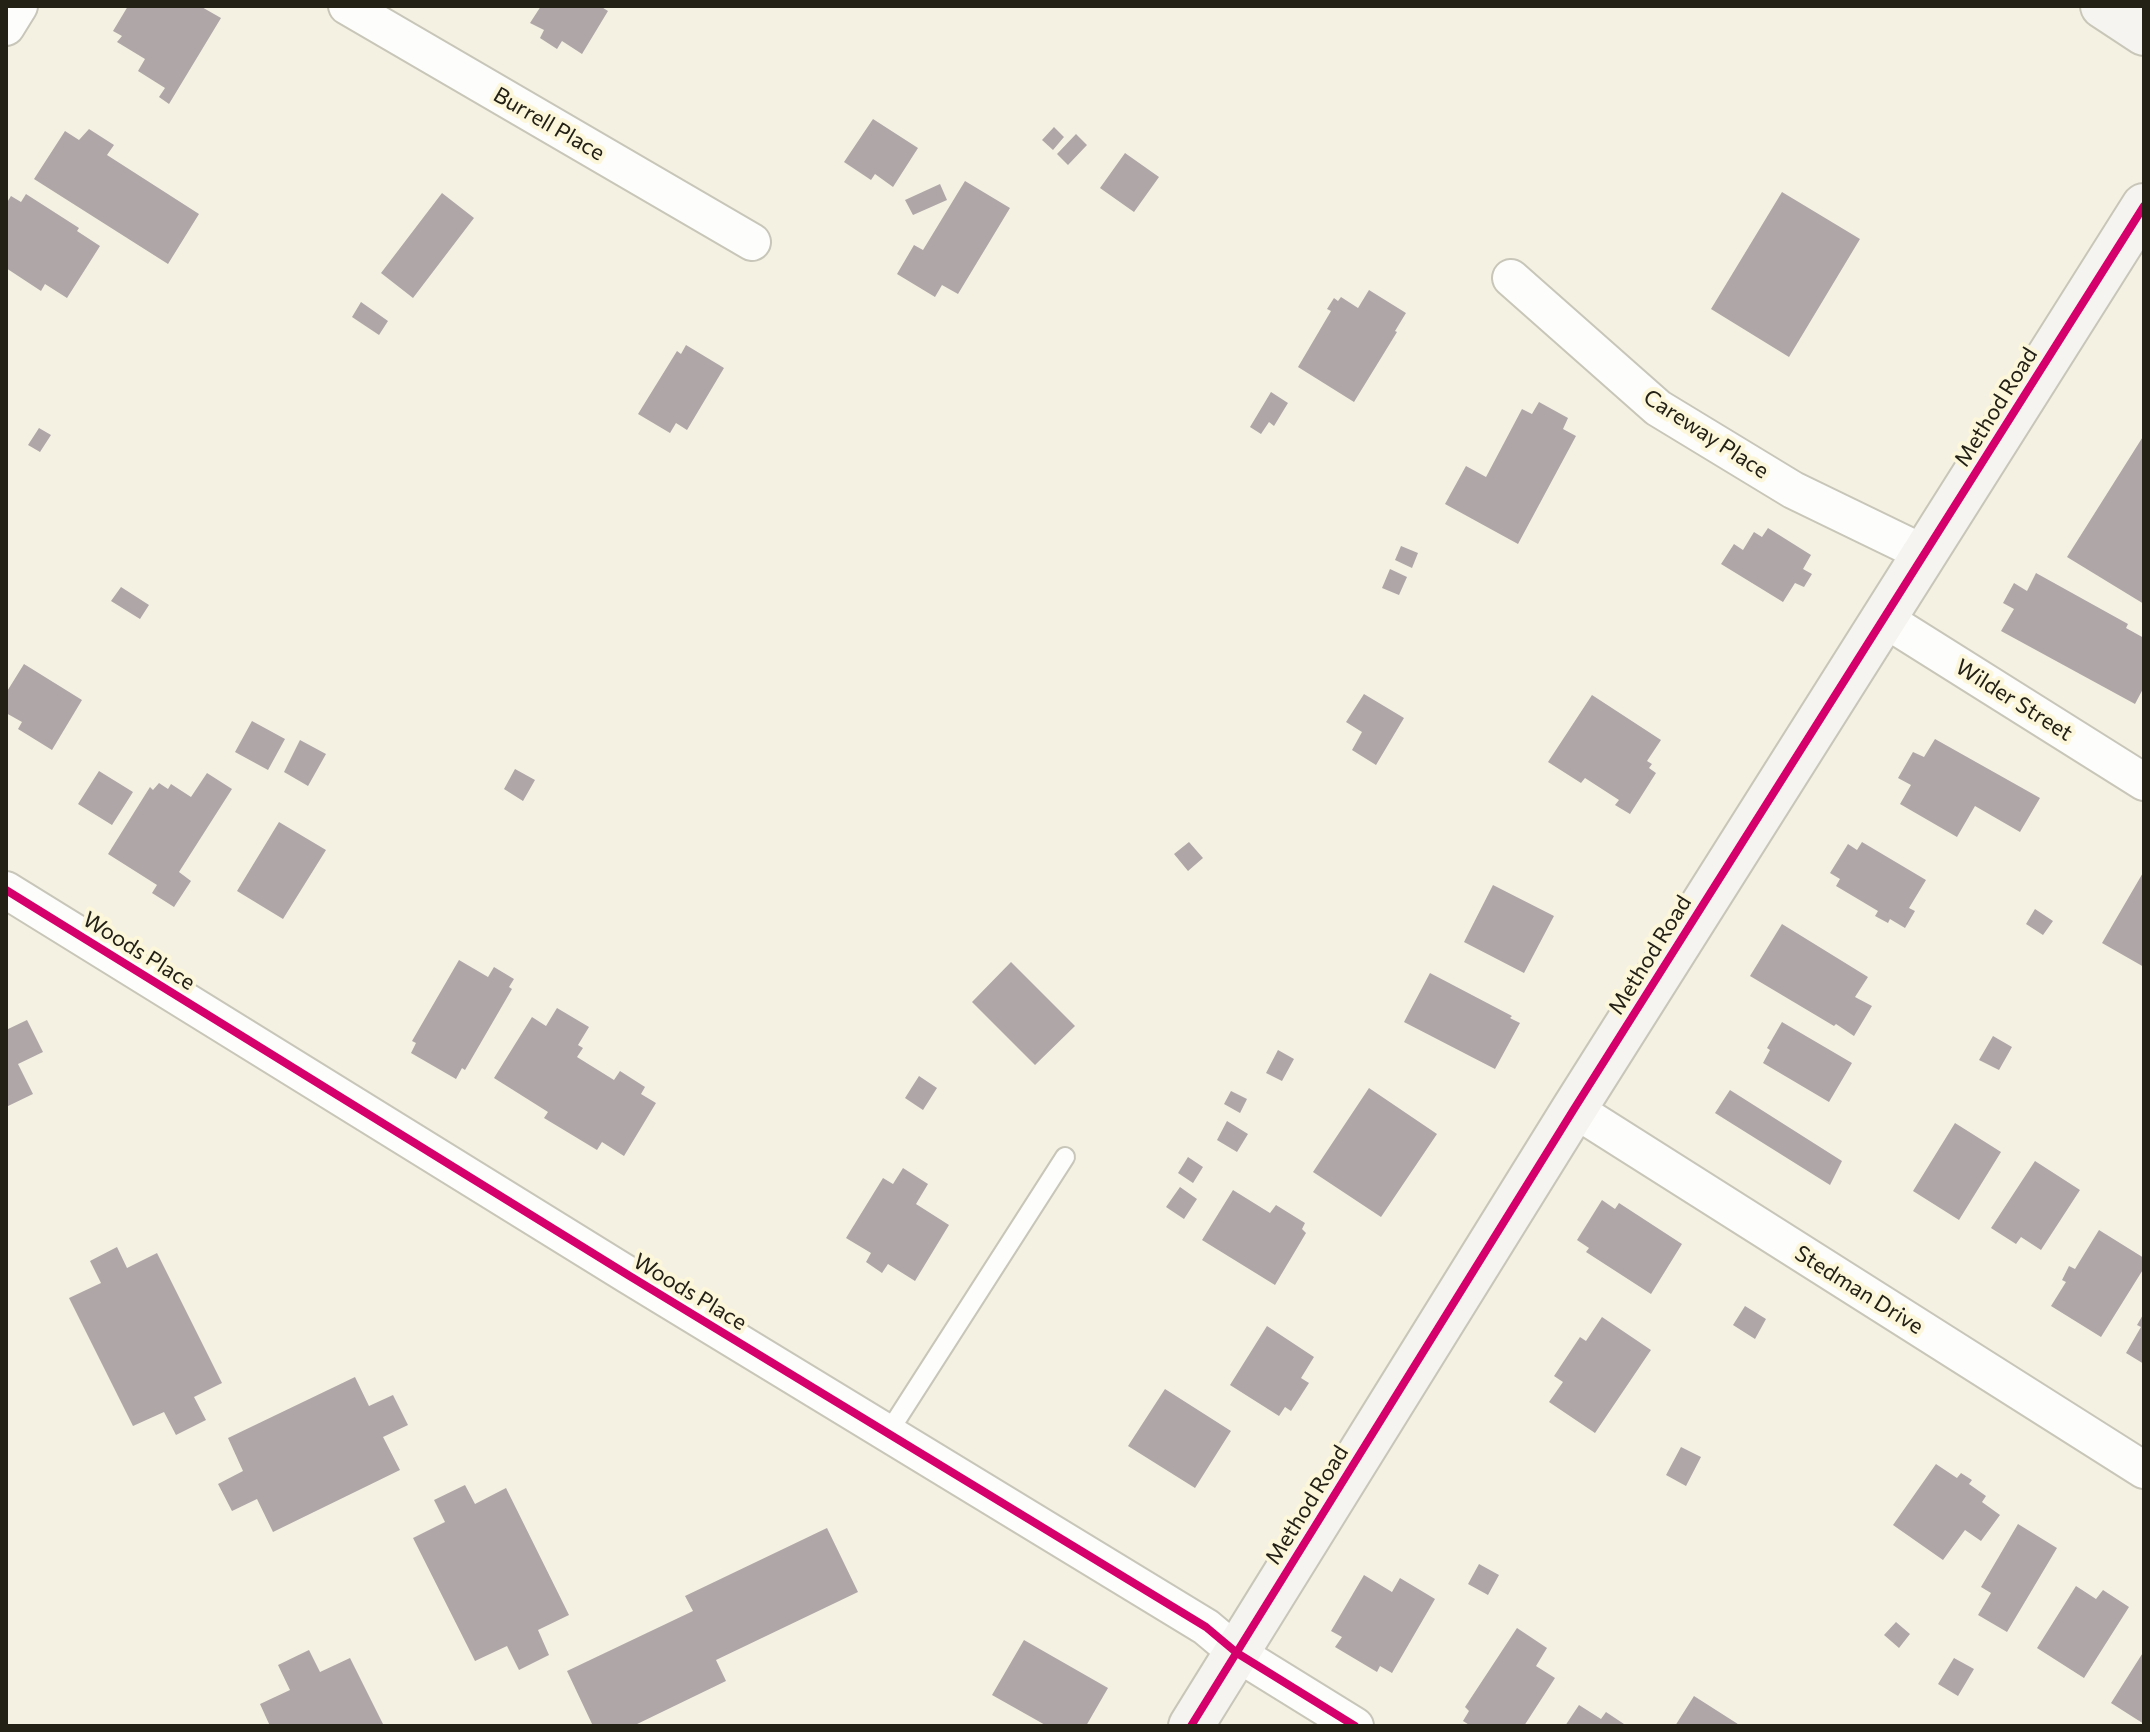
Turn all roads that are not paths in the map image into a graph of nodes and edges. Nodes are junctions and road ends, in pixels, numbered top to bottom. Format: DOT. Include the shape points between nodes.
graph roads {
  1 [pos="19,6"];
  2 [pos="347,6"];
  3 [pos="2103,6"];
  4 [pos="6,27"];
  5 [pos="2144,33"];
  6 [pos="2144,206"];
  7 [pos="752,242"];
  8 [pos="1511,278"];
  9 [pos="1925,554"];
  10 [pos="1883,618"];
  11 [pos="2144,782"];
  12 [pos="6,890"];
  13 [pos="1574,1109"];
  14 [pos="1065,1157"];
  15 [pos="888,1433"];
  16 [pos="2144,1470"];
  17 [pos="1237,1653"];
  18 [pos="1191,1726"];
  19 [pos="1355,1726"];
  1 -- 4 [label="street"];
  2 -- 7 [label="street, Burrell Place"];
  3 -- 5 [label="street"];
  6 -- 9 [label="street, Method Road"];
  8 -- 9 [label="street, Careway Place" via="1658,408 1793,490"];
  9 -- 10 [label="street, Method Road"];
  10 -- 11 [label="street, Wilder Street"];
  10 -- 13 [label="street, Method Road"];
  12 -- 15 [label="street, Woods Place"];
  13 -- 16 [label="street, Stedman Drive"];
  13 -- 17 [label="street, Method Road"];
  14 -- 15 [label="lane"];
  15 -- 17 [label="street, Woods Place" via="1206,1627"];
  17 -- 18 [label="street, Method Road"];
  17 -- 19 [label="street, Woods Place"];
}
